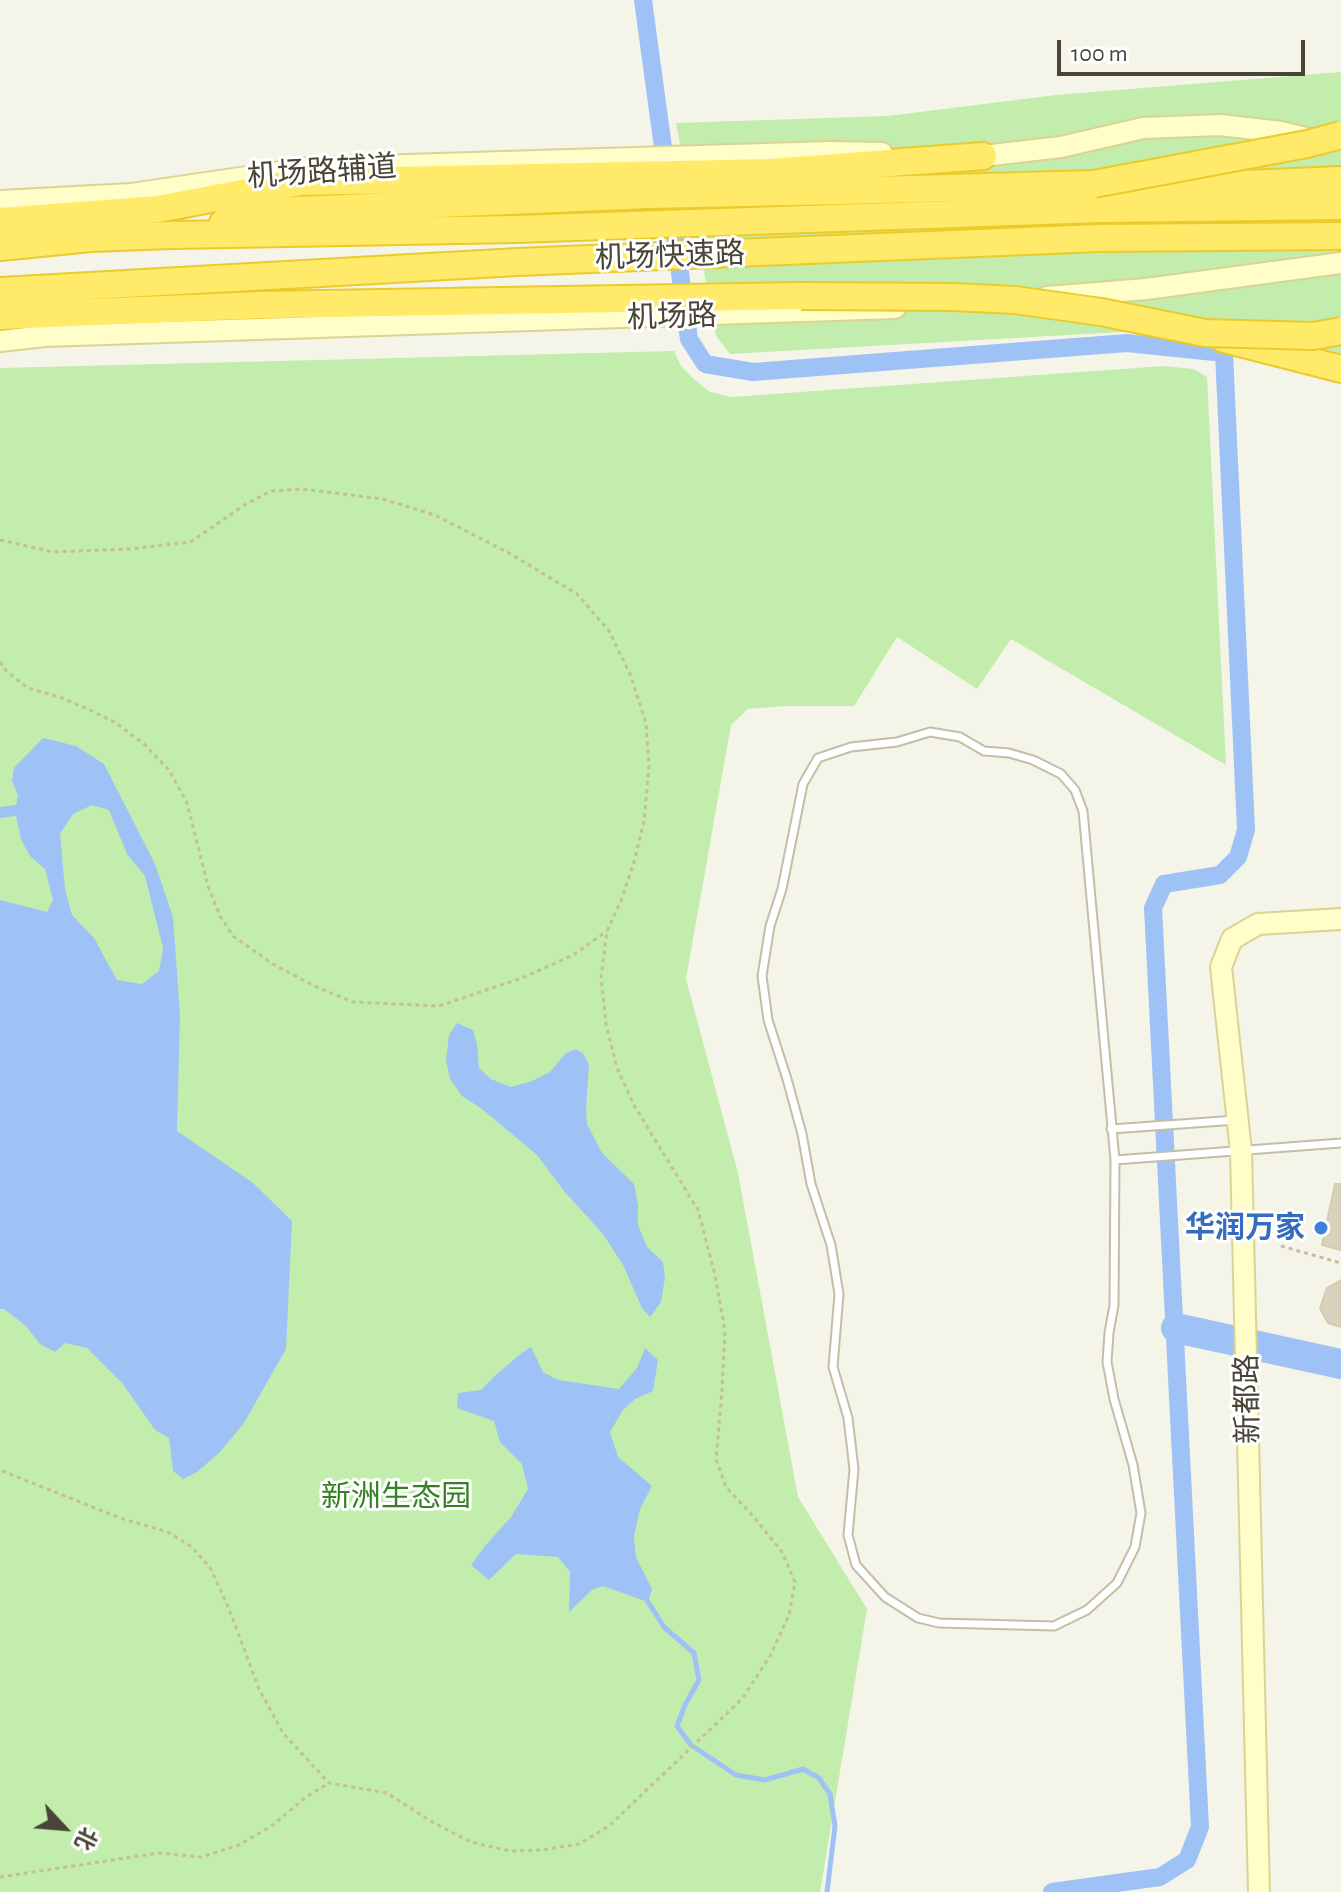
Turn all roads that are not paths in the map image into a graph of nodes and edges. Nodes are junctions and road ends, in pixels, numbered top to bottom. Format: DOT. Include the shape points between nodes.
graph roads {
  1 [pos="1341,135"];
  2 [pos="1341,147"];
  3 [pos="983,156"];
  4 [pos="700,174"];
  5 [pos="647,176"];
  6 [pos="1341,180"];
  7 [pos="1097,196"];
  8 [pos="0,201"];
  9 [pos="1341,206"];
  10 [pos="0,221"];
  11 [pos="172,235"];
  12 [pos="1341,236"];
  13 [pos="0,247"];
  14 [pos="1341,263"];
  15 [pos="0,291"];
  16 [pos="707,306"];
  17 [pos="658,308"];
  18 [pos="0,316"];
  19 [pos="1341,331"];
  20 [pos="1205,333"];
  21 [pos="0,341"];
  22 [pos="1341,369"];
  23 [pos="1341,919"];
  24 [pos="1239,1120"];
  25 [pos="1111,1129"];
  26 [pos="1341,1143"];
  27 [pos="1241,1151"];
  28 [pos="1115,1160"];
  29 [pos="1259,1892"];
  1 -- 7 [label="highway, bridge"];
  2 -- 3 [label="street" via="1281,132 1220,125 1143,128 1061,147"];
  3 -- 4 [label="highway"];
  4 -- 5 [label="highway"];
  4 -- 5 [label="street, 机场路辅道"];
  4 -- 7 [label="highway" via="840,191"];
  5 -- 8 [label="street, 机场路辅道" via="308,168 131,194"];
  5 -- 10 [label="highway" via="300,182 158,209"];
  5 -- 11 [label="highway" via="277,211"];
  6 -- 7 [label="highway, bridge"];
  7 -- 9 [label="highway, 机场快速路"];
  7 -- 11 [label="highway, 机场快速路" via="697,223"];
  11 -- 13 [label="highway, 机场快速路"];
  12 -- 15 [label="highway, 机场快速路" via="1099,238 518,262"];
  14 -- 16 [label="street, 机场路" via="1146,289 888,309"];
  16 -- 17 [label="highway"];
  16 -- 20 [label="highway, bridge" via="801,296 1015,300"];
  17 -- 18 [label="highway" via="262,305"];
  17 -- 21 [label="street, 机场路"];
  19 -- 20 [label="highway, bridge" via="1313,336"];
  20 -- 22 [label="highway, bridge"];
  23 -- 24 [label="street, 新都路" via="1258,924 1232,939 1221,967"];
  24 -- 25 [label="lane"];
  24 -- 27 [label="street, 新都路"];
  25 -- 28 [label="lane"];
  25 -- 28 [label="lane" via="1083,811 1075,790 1061,774 1033,760 984,751 960,737 930,732 818,758 803,784 762,976 768,1020 831,1245 839,1294 833,1367 848,1418 854,1469 848,1535 856,1565 885,1597 918,1618 1054,1626 1087,1610 1117,1583 1135,1547 1141,1513 1107,1362 1114,1305"];
  26 -- 27 [label="lane"];
  27 -- 28 [label="lane"];
  27 -- 29 [label="street, 新都路"];
}
